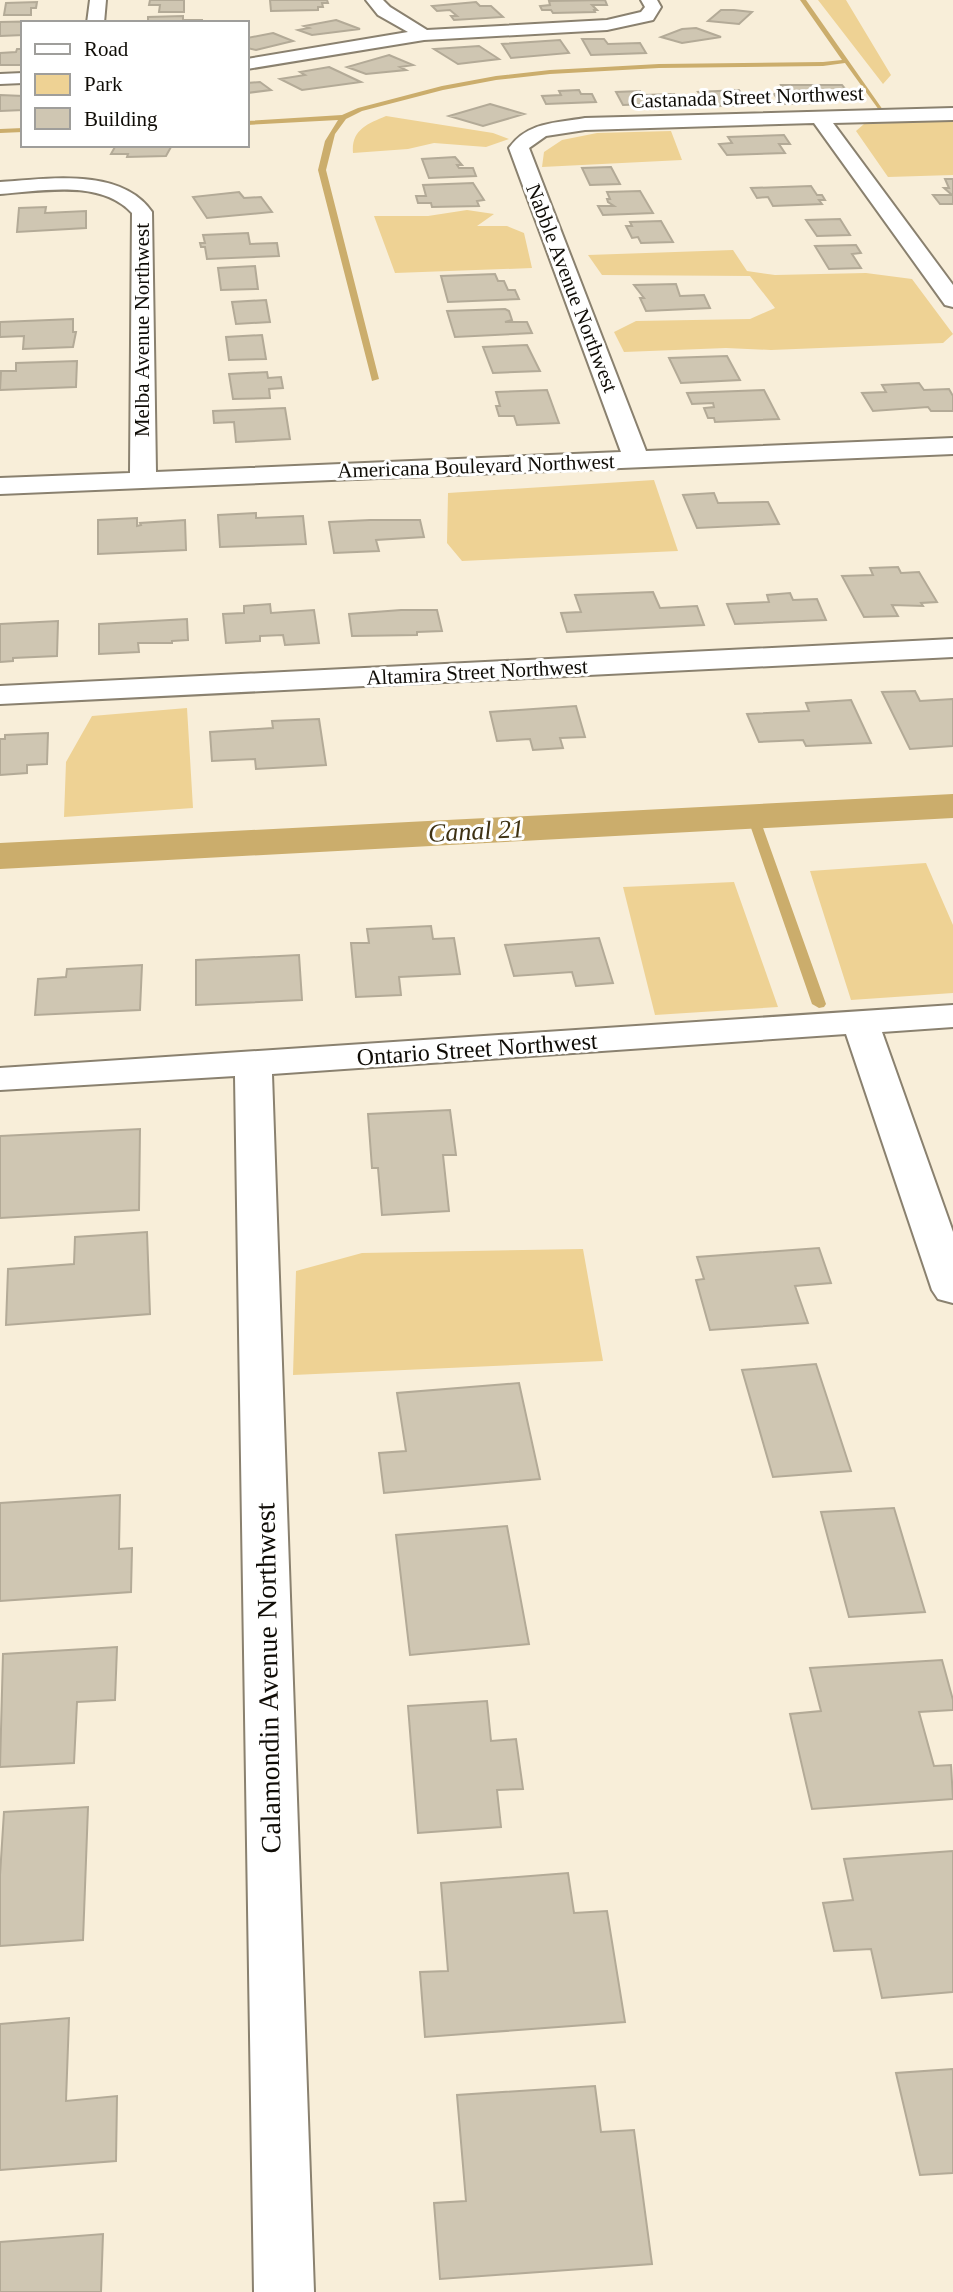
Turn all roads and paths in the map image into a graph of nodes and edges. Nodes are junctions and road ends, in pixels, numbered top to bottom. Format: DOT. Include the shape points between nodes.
graph roads {
  1 [pos="98,0"];
  2 [pos="374,0"];
  3 [pos="649,0"];
  4 [pos="95,21"];
  5 [pos="424,35"];
  6 [pos="248,64"];
  7 [pos="21,78"];
  8 [pos="0,79"];
  9 [pos="953,114"];
  10 [pos="819,117"];
  11 [pos="544,130"];
  12 [pos="0,188"];
  13 [pos="953,300"];
  14 [pos="953,446"];
  15 [pos="636,459"];
  16 [pos="143,480"];
  17 [pos="0,486"];
  18 [pos="953,648"];
  19 [pos="0,695"];
  20 [pos="953,1016"];
  21 [pos="860,1022"];
  22 [pos="253,1064"];
  23 [pos="0,1079"];
  24 [pos="953,1290"];
  25 [pos="284,2292"];
  1 -- 4 [label="street"];
  2 -- 5 [label="street"];
  3 -- 5 [label="street" via="653,7 647,16 607,25"];
  5 -- 6 [label="street"];
  7 -- 8 [label="street"];
  9 -- 10 [label="street, Castanada Street Northwest"];
  10 -- 11 [label="street, Castanada Street Northwest" via="585,124"];
  10 -- 13 [label="street"];
  11 -- 15 [label="street, Nabble Avenue Northwest" via="525,138 519,148"];
  12 -- 16 [label="street, Melba Avenue Northwest" via="94,187 136,201 142,212"];
  14 -- 15 [label="street, Americana Boulevard Northwest"];
  15 -- 16 [label="street, Americana Boulevard Northwest"];
  16 -- 17 [label="street, Americana Boulevard Northwest"];
  18 -- 19 [label="street, Altamira Street Northwest"];
  20 -- 21 [label="street, Ontario Street Northwest"];
  21 -- 22 [label="street, Ontario Street Northwest"];
  21 -- 24 [label="street"];
  22 -- 23 [label="street, Ontario Street Northwest"];
  22 -- 25 [label="street, Calamondin Avenue Northwest"];
}
